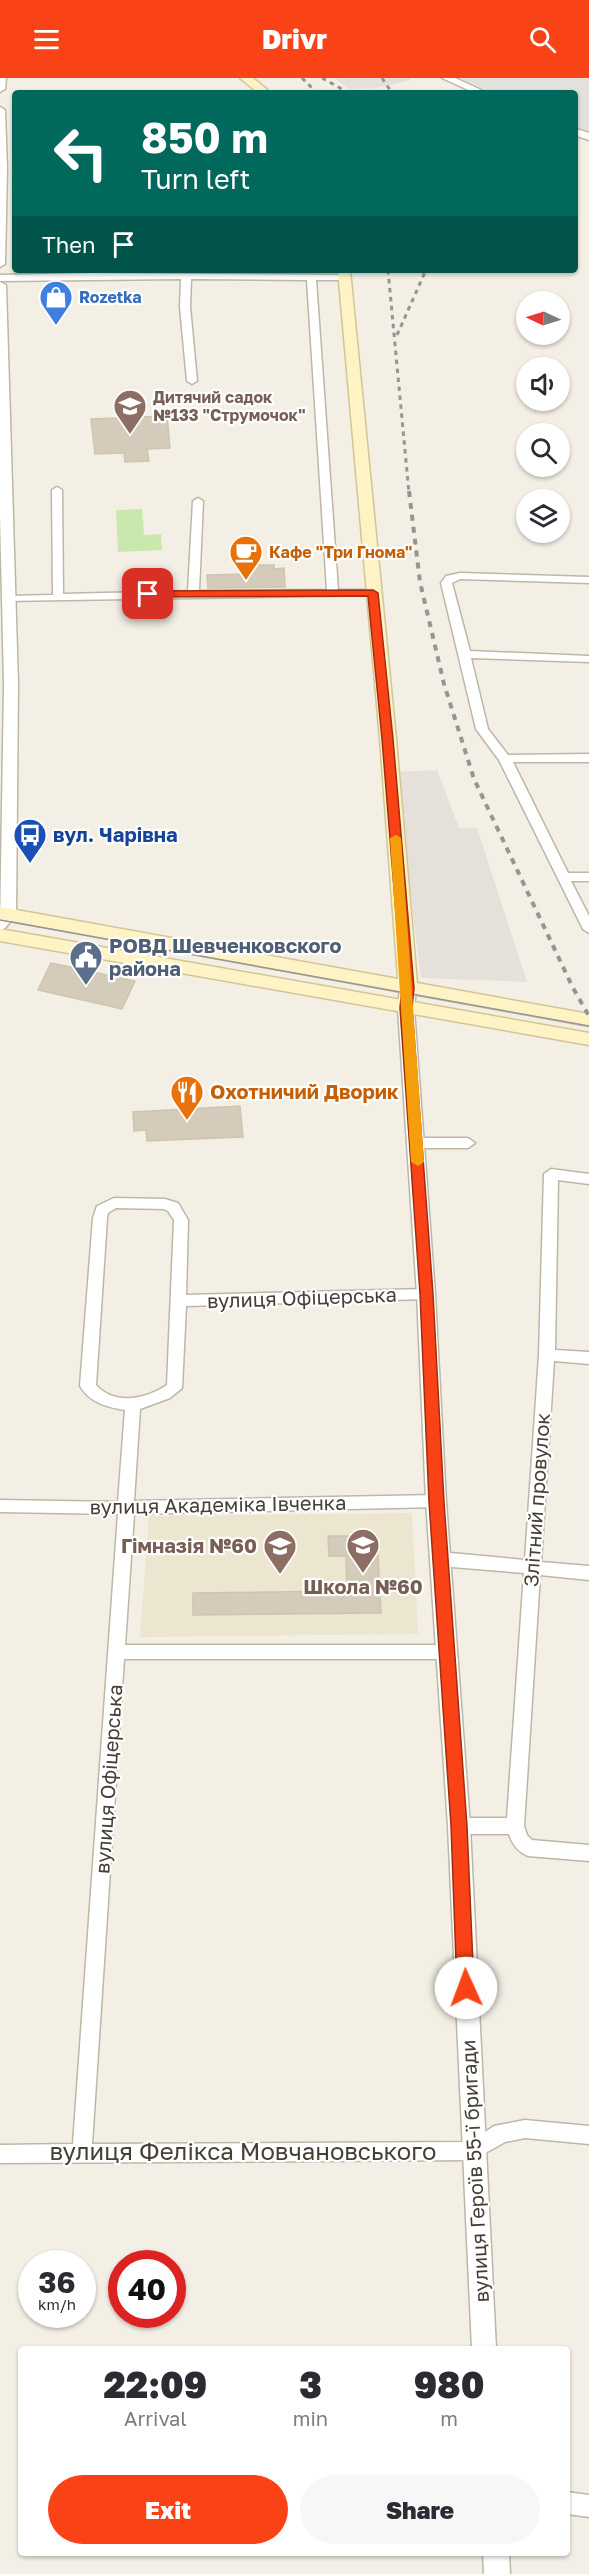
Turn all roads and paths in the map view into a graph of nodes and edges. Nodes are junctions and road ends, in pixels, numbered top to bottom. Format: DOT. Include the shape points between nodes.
graph roads {
  1 [pos="1,78"];
  2 [pos="246,78"];
  3 [pos="447,78"];
  4 [pos="0,89"];
  5 [pos="261,90"];
  6 [pos="476,90"];
  7 [pos="0,110"];
  8 [pos="0,143"];
  9 [pos="0,264"];
  10 [pos="344,274"];
  11 [pos="186,276"];
  12 [pos="311,277"];
  13 [pos="0,278"];
  14 [pos="0,285"];
  15 [pos="192,381"];
  16 [pos="57,490"];
  17 [pos="198,501"];
  18 [pos="589,580"];
  19 [pos="373,593"];
  20 [pos="194,594"];
  21 [pos="333,594"];
  22 [pos="58,596"];
  23 [pos="8,599"];
  24 [pos="465,654"];
  25 [pos="589,659"];
  26 [pos="589,758"];
  27 [pos="505,759"];
  28 [pos="562,877"];
  29 [pos="589,877"];
  30 [pos="2,918"];
  31 [pos="589,929"];
  32 [pos="0,935"];
  33 [pos="407,998"];
  34 [pos="589,1020"];
  35 [pos="589,1040"];
  36 [pos="416,1143"];
  37 [pos="468,1143"];
  38 [pos="589,1179"];
  39 [pos="426,1294"];
  40 [pos="178,1301"];
  41 [pos="547,1355"];
  42 [pos="589,1358"];
  43 [pos="133,1405"];
  44 [pos="436,1502"];
  45 [pos="0,1506"];
  46 [pos="128,1508"];
  47 [pos="440,1559"];
  48 [pos="533,1568"];
  49 [pos="589,1574"];
  50 [pos="117,1652"];
  51 [pos="447,1652"];
  52 [pos="459,1826"];
  53 [pos="515,1826"];
  54 [pos="589,1853"];
  55 [pos="589,2135"];
  56 [pos="473,2151"];
  57 [pos="82,2153"];
  58 [pos="0,2154"];
  59 [pos="484,2346"];
  60 [pos="570,2503"];
  61 [pos="589,2506"];
  62 [pos="496,2556"];
  63 [pos="497,2574"];
  1 -- 4 [label="street"];
  2 -- 5 [label="main road"];
  3 -- 6 [label="street"];
  7 -- 8 [label="street"];
  8 -- 9 [label="street"];
  10 -- 12 [label="street"];
  10 -- 19 [label="main road, вулиця Героїв 55-ї бригади"];
  11 -- 12 [label="street"];
  11 -- 13 [label="street"];
  11 -- 15 [label="street" via="184,307"];
  12 -- 21 [label="street"];
  14 -- 23 [label="street"];
  16 -- 22 [label="street"];
  17 -- 20 [label="street"];
  18 -- 24 [label="street" via="450,578 446,583"];
  19 -- 21 [label="street"];
  19 -- 33 [label="main road, вулиця Героїв 55-ї бригади"];
  20 -- 21 [label="street"];
  20 -- 22 [label="street"];
  22 -- 23 [label="street"];
  23 -- 30 [label="street" via="11,684"];
  24 -- 25 [label="street"];
  24 -- 27 [label="street" via="482,729"];
  26 -- 27 [label="street"];
  27 -- 28 [label="street"];
  28 -- 29 [label="street"];
  28 -- 31 [label="street"];
  30 -- 33 [label="main road"];
  32 -- 33 [label="main road"];
  33 -- 34 [label="main road"];
  33 -- 35 [label="main road"];
  33 -- 36 [label="street, вулиця Героїв 55-ї бригади"];
  36 -- 37 [label="street"];
  36 -- 39 [label="street, вулиця Героїв 55-ї бригади"];
  38 -- 41 [label="street, Злітний провулок" via="550,1174"];
  39 -- 40 [label="street, вулиця Офіцерська"];
  39 -- 44 [label="street, вулиця Героїв 55-ї бригади"];
  40 -- 43 [label="street, вулиця Офіцерська" via="174,1388 158,1398"];
  40 -- 43 [label="street, вулиця Офіцерська" via="178,1212 165,1204 107,1205 99,1218 88,1386 99,1397"];
  41 -- 42 [label="street"];
  41 -- 48 [label="street, Злітний провулок"];
  43 -- 46 [label="street, вулиця Офіцерська"];
  44 -- 46 [label="street, вулиця Академіка Івченка"];
  44 -- 47 [label="street, вулиця Героїв 55-ї бригади"];
  45 -- 46 [label="street, вулиця Академіка Івченка"];
  46 -- 50 [label="street, вулиця Офіцерська"];
  47 -- 48 [label="street"];
  47 -- 51 [label="street, вулиця Героїв 55-ї бригади"];
  48 -- 49 [label="street"];
  48 -- 53 [label="street, Злітний провулок"];
  50 -- 51 [label="street"];
  50 -- 57 [label="street, вулиця Офіцерська"];
  51 -- 52 [label="street, вулиця Героїв 55-ї бригади"];
  52 -- 53 [label="street"];
  52 -- 56 [label="street, вулиця Героїв 55-ї бригади"];
  53 -- 54 [label="street" via="519,1839 528,1848"];
  55 -- 56 [label="street" via="525,2129 501,2133"];
  56 -- 57 [label="street, вулиця Фелікса Мовчановського"];
  56 -- 59 [label="street, вулиця Героїв 55-ї бригади"];
  57 -- 58 [label="street, вулиця Фелікса Мовчановського"];
  60 -- 61 [label="street"];
  62 -- 63 [label="street"];
}
